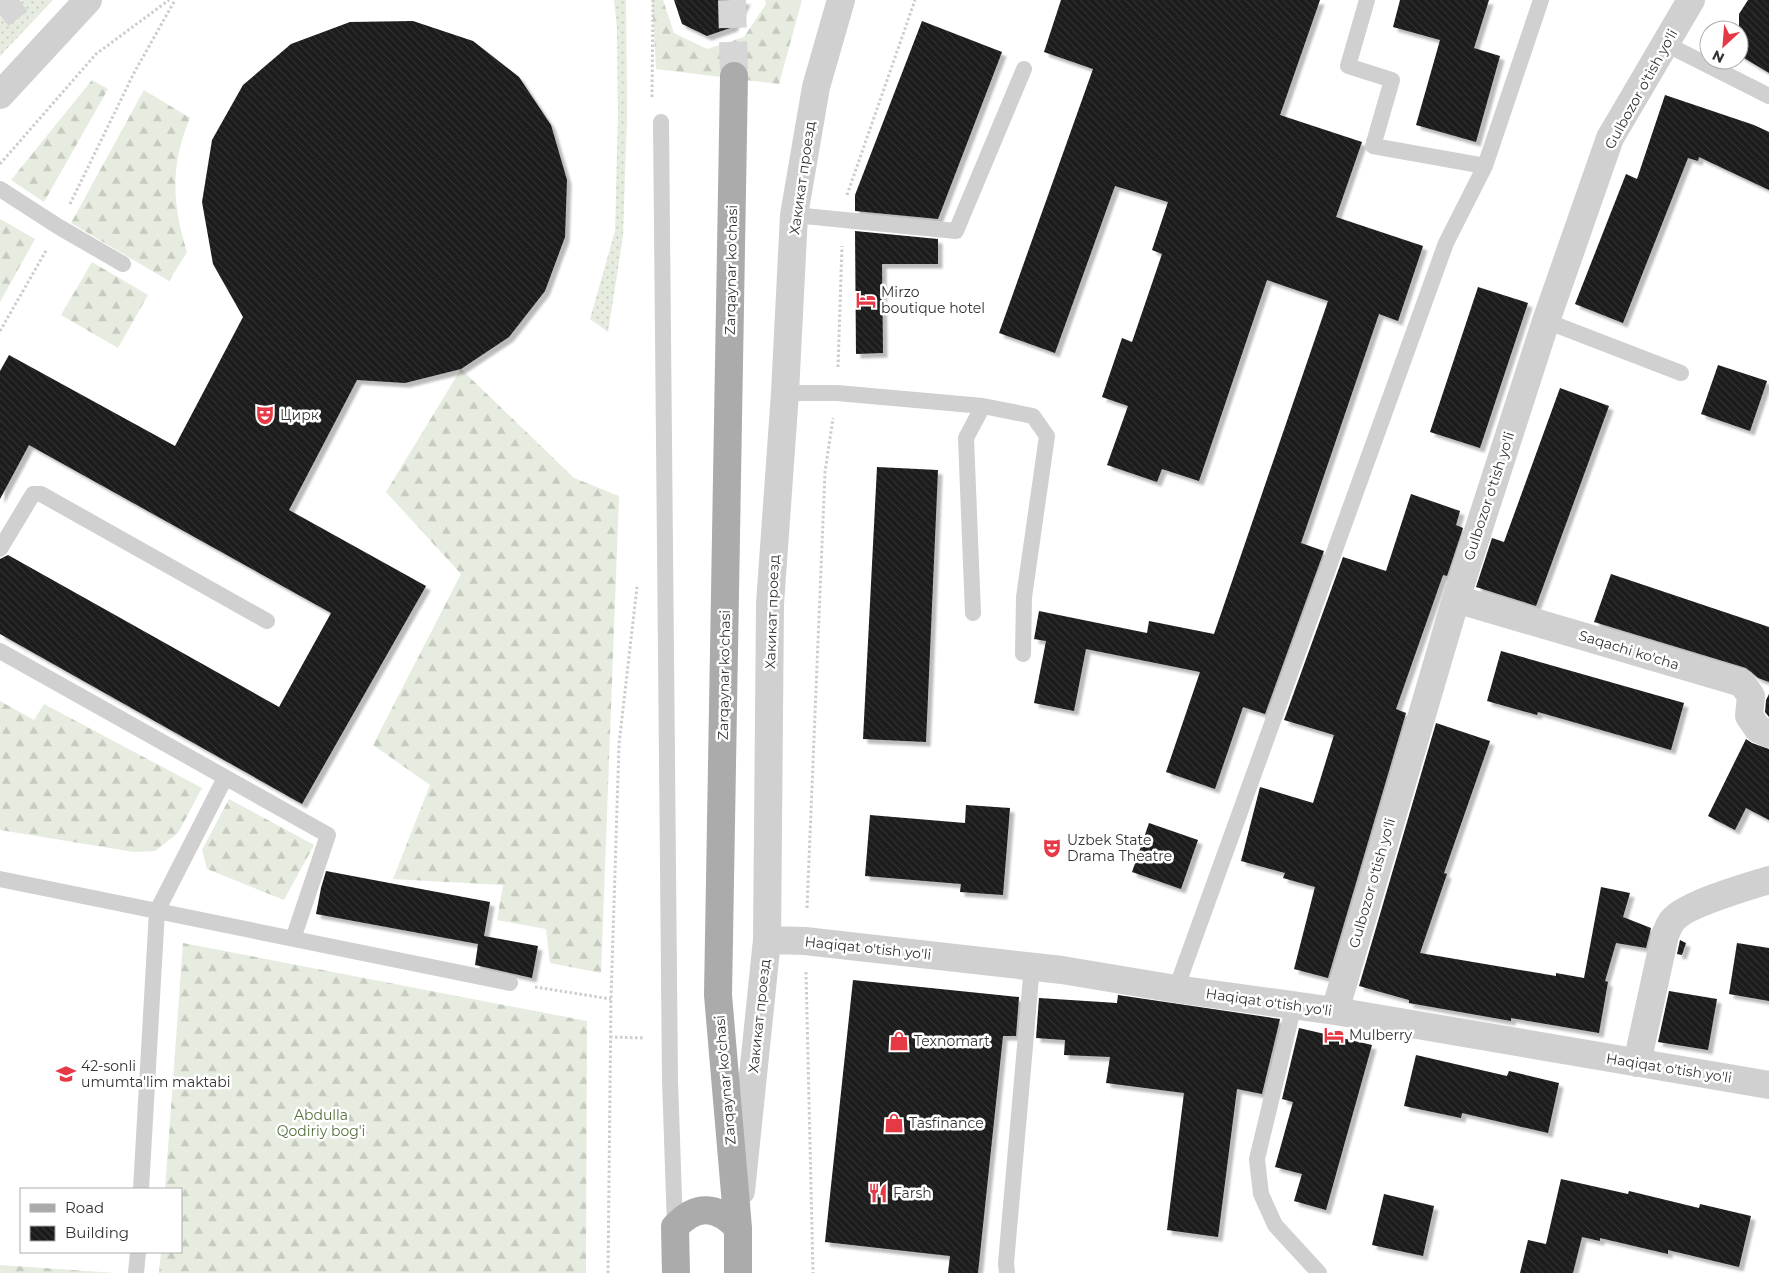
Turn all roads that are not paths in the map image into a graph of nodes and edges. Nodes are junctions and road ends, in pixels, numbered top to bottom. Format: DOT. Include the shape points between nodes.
graph roads {
  1 [pos="88,0"];
  2 [pos="841,0"];
  3 [pos="1367,0"];
  4 [pos="1541,0"];
  5 [pos="1692,0"];
  6 [pos="1666,44"];
  7 [pos="1024,69"];
  8 [pos="734,76"];
  9 [pos="0,95"];
  10 [pos="1769,96"];
  11 [pos="661,122"];
  12 [pos="1484,166"];
  13 [pos="0,190"];
  14 [pos="794,215"];
  15 [pos="123,264"];
  16 [pos="1546,321"];
  17 [pos="1681,373"];
  18 [pos="786,393"];
  19 [pos="983,406"];
  20 [pos="0,549"];
  21 [pos="1456,599"];
  22 [pos="973,613"];
  23 [pos="267,620"];
  24 [pos="0,651"];
  25 [pos="1023,654"];
  26 [pos="1769,734"];
  27 [pos="225,778"];
  28 [pos="0,879"];
  29 [pos="1769,880"];
  30 [pos="157,911"];
  31 [pos="293,939"];
  32 [pos="767,940"];
  33 [pos="1032,966"];
  34 [pos="510,983"];
  35 [pos="1176,988"];
  36 [pos="1294,1005"];
  37 [pos="1335,1010"];
  38 [pos="1637,1063"];
  39 [pos="1769,1085"];
  40 [pos="141,1188"];
  41 [pos="676,1227"];
  42 [pos="738,1228"];
  43 [pos="138,1253"];
  44 [pos="136,1273"];
  45 [pos="676,1273"];
  46 [pos="738,1273"];
  47 [pos="1007,1273"];
  48 [pos="1319,1273"];
  1 -- 9 [label="street"];
  2 -- 14 [label="street, Хакикат проезд" via="816,87"];
  3 -- 12 [label="lane" via="1348,66 1392,80 1372,146"];
  4 -- 12 [label="lane"];
  5 -- 6 [label="street, Gulbozor o'tish yo'li"];
  6 -- 10 [label="lane"];
  6 -- 16 [label="street, Gulbozor o'tish yo'li" via="1610,138"];
  7 -- 14 [label="lane" via="956,231"];
  8 -- 42 [label="main road, Zarqaynar ko'chasi" via="718,995"];
  11 -- 41 [label="lane" via="670,1080"];
  12 -- 35 [label="lane" via="1446,243"];
  13 -- 15 [label="lane"];
  14 -- 18 [label="street, Хакикат проезд"];
  16 -- 17 [label="lane"];
  16 -- 21 [label="street, Gulbozor o'tish yo'li"];
  18 -- 19 [label="lane" via="837,393"];
  18 -- 32 [label="street, Хакикат проезд" via="770,604"];
  19 -- 22 [label="lane" via="966,438"];
  19 -- 25 [label="lane" via="1033,416 1047,436 1024,597"];
  20 -- 23 [label="lane" via="33,494 41,494"];
  21 -- 26 [label="street, Saqachi ko'cha" via="1742,683 1751,696 1749,716 1758,729"];
  21 -- 37 [label="street, Gulbozor o'tish yo'li"];
  24 -- 27 [label="lane"];
  27 -- 30 [label="lane"];
  27 -- 31 [label="lane" via="328,835"];
  28 -- 30 [label="lane"];
  29 -- 38 [label="street" via="1683,910 1671,921"];
  30 -- 31 [label="lane"];
  30 -- 40 [label="lane"];
  31 -- 34 [label="lane"];
  32 -- 33 [label="street, Haqiqat o'tish yo'li" via="805,941"];
  32 -- 42 [label="street, Хакикат проезд"];
  33 -- 35 [label="street, Haqiqat o'tish yo'li"];
  33 -- 47 [label="lane"];
  35 -- 36 [label="street, Haqiqat o'tish yo'li"];
  36 -- 37 [label="street, Haqiqat o'tish yo'li"];
  36 -- 48 [label="lane" via="1257,1159 1261,1194 1275,1225"];
  37 -- 38 [label="street, Haqiqat o'tish yo'li"];
  38 -- 39 [label="street, Haqiqat o'tish yo'li"];
  41 -- 42 [label="main road" via="689,1215 706,1209 724,1215"];
  41 -- 45 [label="main road"];
  42 -- 46 [label="main road, Zarqaynar ko'chasi"];
  43 -- 44 [label="lane"];
}
